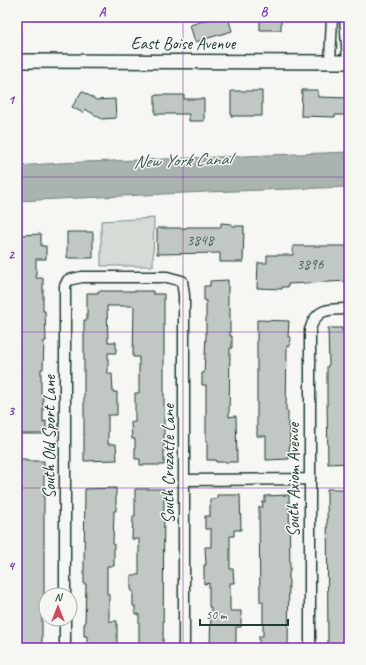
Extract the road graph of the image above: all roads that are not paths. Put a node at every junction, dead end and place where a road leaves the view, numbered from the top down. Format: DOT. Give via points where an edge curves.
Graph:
graph roads {
  1 [pos="332,17"];
  2 [pos="345,17"];
  3 [pos="17,61"];
  4 [pos="330,62"];
  5 [pos="348,62"];
  6 [pos="182,281"];
  7 [pos="349,309"];
  8 [pos="309,479"];
  9 [pos="184,480"];
  10 [pos="65,587"];
  11 [pos="65,627"];
  12 [pos="65,648"];
  13 [pos="184,648"];
  14 [pos="310,648"];
  1 -- 4 [label="street"];
  2 -- 5 [label="street"];
  3 -- 4 [label="street, East Boise Avenue"];
  4 -- 5 [label="street, East Boise Avenue"];
  6 -- 9 [label="street, South Cruzatte Lane"];
  6 -- 10 [label="street, South Old Sport Lane" via="167,277 82,277 68,280 65,286"];
  7 -- 8 [label="street, South Axiom Avenue" via="332,309 317,314 312,321"];
  8 -- 9 [label="street"];
  8 -- 14 [label="street, South Axiom Avenue"];
  9 -- 13 [label="street, South Cruzatte Lane"];
  11 -- 12 [label="street"];
}
